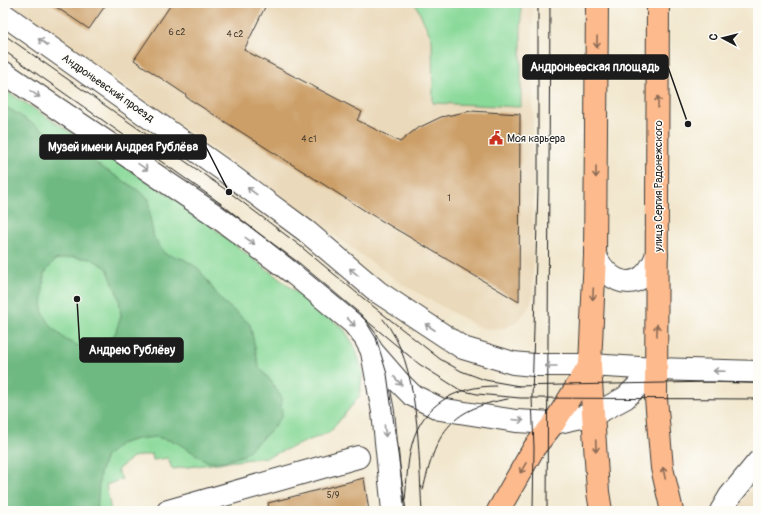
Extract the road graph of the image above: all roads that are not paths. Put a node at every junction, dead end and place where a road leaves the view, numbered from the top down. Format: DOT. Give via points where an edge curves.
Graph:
graph roads {
  1 [pos="597,3"];
  2 [pos="658,3"];
  3 [pos="3,14"];
  4 [pos="3,72"];
  5 [pos="657,254"];
  6 [pos="595,255"];
  7 [pos="372,351"];
  8 [pos="590,365"];
  9 [pos="656,369"];
  10 [pos="758,372"];
  11 [pos="595,414"];
  12 [pos="554,423"];
  13 [pos="358,457"];
  14 [pos="758,462"];
  15 [pos="168,511"];
  16 [pos="393,511"];
  17 [pos="498,511"];
  18 [pos="601,511"];
  19 [pos="672,511"];
  20 [pos="721,511"];
  1 -- 6 [label="main road, one-way"];
  5 -- 2 [label="main road, улица Сергия Радонежского, one-way"];
  8 -- 3 [label="street, Андроньевский проезд, one-way" via="548,366 513,363 463,348 384,296 306,231 255,193"];
  4 -- 7 [label="street, one-way" via="212,213 293,273 353,323"];
  5 -- 6 [label="street" via="653,267 646,276 636,281 615,279 606,273"];
  9 -- 5 [label="main road, улица Сергия Радонежского, one-way"];
  6 -- 8 [label="main road, one-way"];
  7 -- 12 [label="street, one-way" via="412,395 440,409"];
  7 -- 16 [label="street, one-way" via="383,412"];
  8 -- 9 [label="street, Андроньевский проезд"];
  8 -- 11 [label="main road"];
  8 -- 12 [label="main road"];
  10 -- 9 [label="street, Андроньевский проезд, one-way"];
  9 -- 11 [label="street" via="625,398"];
  19 -- 9 [label="main road, улица Сергия Радонежского, one-way" via="662,468 657,419"];
  11 -- 12 [label="street"];
  11 -- 18 [label="main road, one-way"];
  12 -- 17 [label="main road, one-way" via="534,448"];
  13 -- 15 [label="street"];
  14 -- 20 [label="street"];
}
